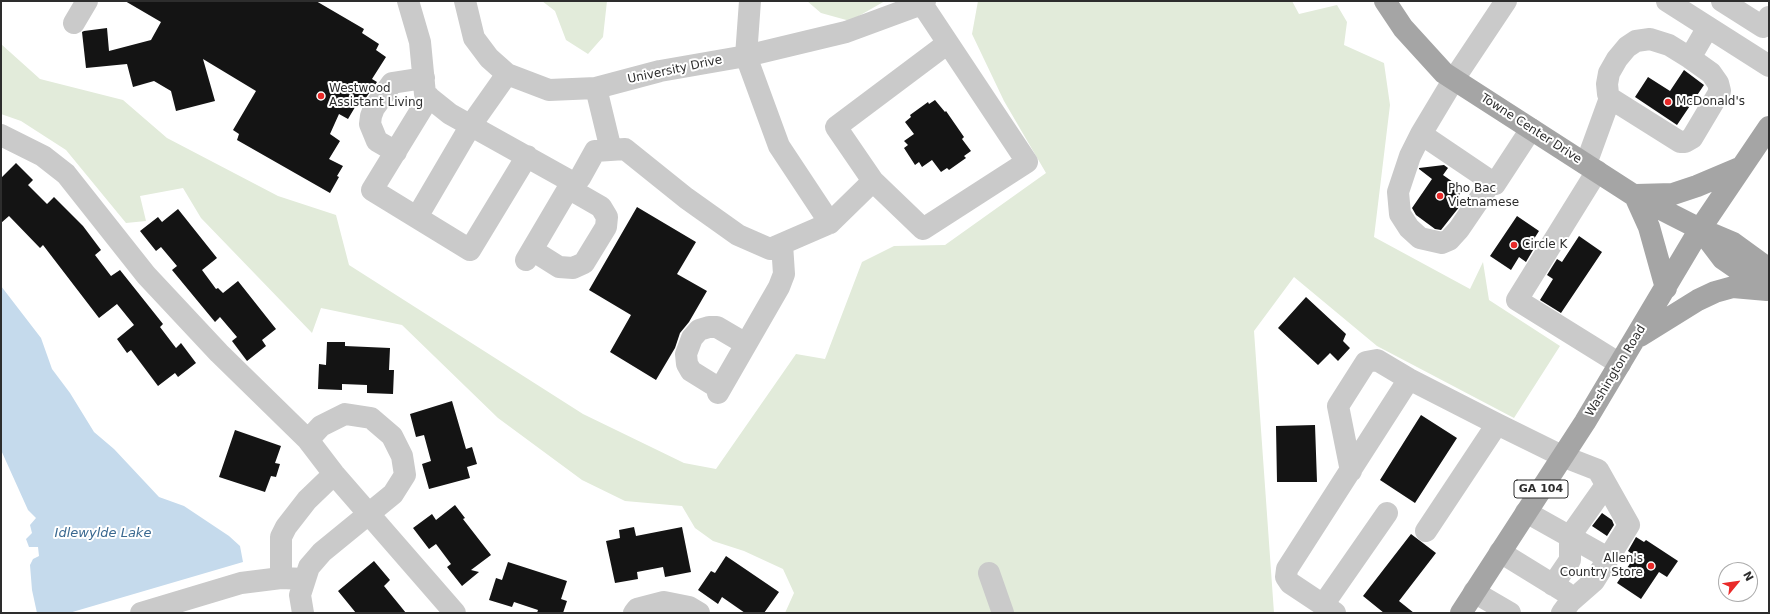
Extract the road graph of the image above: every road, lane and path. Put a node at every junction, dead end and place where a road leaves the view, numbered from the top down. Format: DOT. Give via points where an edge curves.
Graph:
graph roads {
  1 [pos="87,1"];
  2 [pos="408,1"];
  3 [pos="465,1"];
  4 [pos="750,1"];
  5 [pos="1385,1"];
  6 [pos="1506,1"];
  7 [pos="1667,1"];
  8 [pos="1722,1"];
  9 [pos="924,2"];
  10 [pos="1769,17"];
  11 [pos="74,23"];
  12 [pos="1712,30"];
  13 [pos="948,43"];
  14 [pos="746,56"];
  15 [pos="1690,58"];
  16 [pos="1769,66"];
  17 [pos="507,74"];
  18 [pos="1454,79"];
  19 [pos="427,88"];
  20 [pos="596,88"];
  21 [pos="1610,98"];
  22 [pos="471,125"];
  23 [pos="1769,127"];
  24 [pos="1531,129"];
  25 [pos="1421,134"];
  26 [pos="1,135"];
  27 [pos="611,150"];
  28 [pos="396,152"];
  29 [pos="527,156"];
  30 [pos="1742,167"];
  31 [pos="1591,168"];
  32 [pos="874,181"];
  33 [pos="1495,184"];
  34 [pos="570,185"];
  35 [pos="1635,196"];
  36 [pos="417,217"];
  37 [pos="830,223"];
  38 [pos="1700,229"];
  39 [pos="782,244"];
  40 [pos="1768,283"];
  41 [pos="1666,288"];
  42 [pos="1636,338"];
  43 [pos="746,344"];
  44 [pos="1620,364"];
  45 [pos="1409,379"];
  46 [pos="1497,424"];
  47 [pos="308,440"];
  48 [pos="1562,456"];
  49 [pos="1351,471"];
  50 [pos="334,474"];
  51 [pos="1606,485"];
  52 [pos="1386,512"];
  53 [pos="1526,512"];
  54 [pos="370,513"];
  55 [pos="1426,531"];
  56 [pos="1570,536"];
  57 [pos="1500,552"];
  58 [pos="1608,558"];
  59 [pos="989,573"];
  60 [pos="281,578"];
  61 [pos="305,578"];
  62 [pos="1553,585"];
  63 [pos="1474,592"];
  64 [pos="1568,605"];
  65 [pos="1329,609"];
  66 [pos="141,613"];
  67 [pos="303,613"];
  68 [pos="456,613"];
  69 [pos="634,613"];
  70 [pos="699,613"];
  71 [pos="1003,613"];
  72 [pos="1461,613"];
  73 [pos="1510,613"];
  1 -- 11 [label="street"];
  2 -- 19 [label="street" via="420,42"];
  3 -- 17 [label="street, University Drive" via="474,38 489,58"];
  4 -- 14 [label="street"];
  5 -- 18 [label="main road, Towne Center Drive" via="1402,28 1444,73"];
  6 -- 18 [label="street"];
  7 -- 12 [label="street"];
  8 -- 10 [label="street" via="1763,26"];
  9 -- 13 [label="street"];
  9 -- 14 [label="street, University Drive" via="846,32"];
  12 -- 15 [label="street"];
  12 -- 16 [label="street"];
  13 -- 32 [label="street" via="836,127"];
  13 -- 32 [label="street" via="1027,162 924,229"];
  14 -- 20 [label="street, University Drive" via="660,71"];
  14 -- 37 [label="street" via="779,146"];
  15 -- 21 [label="street" via="1669,45 1650,40 1636,41 1627,47 1609,73 1607,84"];
  15 -- 21 [label="street" via="1711,73 1720,91 1692,138 1685,142 1680,142"];
  17 -- 20 [label="street, University Drive" via="549,90"];
  17 -- 22 [label="street"];
  18 -- 24 [label="main road, Towne Center Drive"];
  18 -- 25 [label="street"];
  19 -- 22 [label="street" via="450,114"];
  19 -- 28 [label="street"];
  19 -- 28 [label="street" via="392,83 374,108 370,124 377,141"];
  20 -- 27 [label="street"];
  21 -- 31 [label="street"];
  22 -- 29 [label="street"];
  22 -- 36 [label="street"];
  23 -- 30 [label="main road, Washington Road / GA 104"];
  24 -- 31 [label="main road, Towne Center Drive"];
  24 -- 33 [label="street"];
  25 -- 33 [label="street"];
  25 -- 33 [label="street" via="1410,156 1398,192 1400,214 1409,228 1420,238 1442,244 1449,240 1490,182"];
  26 -- 47 [label="street" via="43,156 66,174 146,275 219,353"];
  27 -- 34 [label="street" via="595,151 580,178"];
  27 -- 39 [label="street" via="625,149 686,198 738,235 770,249"];
  28 -- 36 [label="street" via="372,190"];
  29 -- 34 [label="street"];
  29 -- 36 [label="street" via="470,250"];
  30 -- 35 [label="main road" via="1673,194"];
  30 -- 38 [label="main road, Washington Road / GA 104"];
  31 -- 35 [label="main road, Towne Center Drive"];
  31 -- 44 [label="street" via="1517,300"];
  32 -- 37 [label="street"];
  34 -- 34 [label="street" via="529,255 559,267 573,268 584,263 606,227 607,217 601,207"];
  35 -- 38 [label="main road, Towne Center Drive"];
  35 -- 41 [label="main road" via="1649,227"];
  37 -- 39 [label="street"];
  38 -- 40 [label="main road, Towne Center Drive" via="1733,243"];
  38 -- 41 [label="main road, Washington Road / GA 104"];
  39 -- 43 [label="street" via="784,274"];
  40 -- 42 [label="main road" via="1733,287 1716,292 1698,300"];
  41 -- 42 [label="main road, Washington Road / GA 104"];
  42 -- 44 [label="main road, Washington Road / GA 104"];
  43 -- 43 [label="street" via="719,391 691,371 687,364 686,354 692,338 699,330 717,327"];
  44 -- 48 [label="main road, Washington Road / GA 104"];
  45 -- 46 [label="street"];
  45 -- 49 [label="street"];
  45 -- 49 [label="street" via="1377,360 1366,362 1338,406"];
  46 -- 48 [label="street"];
  46 -- 55 [label="street"];
  47 -- 50 [label="street"];
  47 -- 54 [label="street" via="321,426 345,414 371,418 392,436 402,456 405,475 393,494"];
  48 -- 51 [label="street" via="1598,470"];
  48 -- 53 [label="main road, Washington Road / GA 104"];
  49 -- 65 [label="street" via="1287,569 1286,577 1290,583"];
  50 -- 54 [label="street"];
  50 -- 60 [label="street" via="307,500 286,527 281,537"];
  51 -- 56 [label="street"];
  51 -- 58 [label="street" via="1629,525"];
  52 -- 65 [label="street"];
  53 -- 56 [label="street"];
  53 -- 57 [label="main road, Washington Road / GA 104"];
  54 -- 61 [label="street" via="322,552 309,567"];
  54 -- 68 [label="street"];
  56 -- 58 [label="street"];
  56 -- 62 [label="street" via="1570,560"];
  57 -- 62 [label="street"];
  57 -- 63 [label="main road, Washington Road / GA 104"];
  58 -- 64 [label="street" via="1594,581"];
  59 -- 71 [label="street"];
  60 -- 61 [label="street"];
  60 -- 66 [label="street" via="241,583"];
  61 -- 67 [label="street" via="300,595"];
  62 -- 64 [label="street"];
  63 -- 72 [label="main road, Washington Road / GA 104"];
  63 -- 73 [label="street"];
  69 -- 70 [label="street" via="637,609 664,602 689,607"];
}
